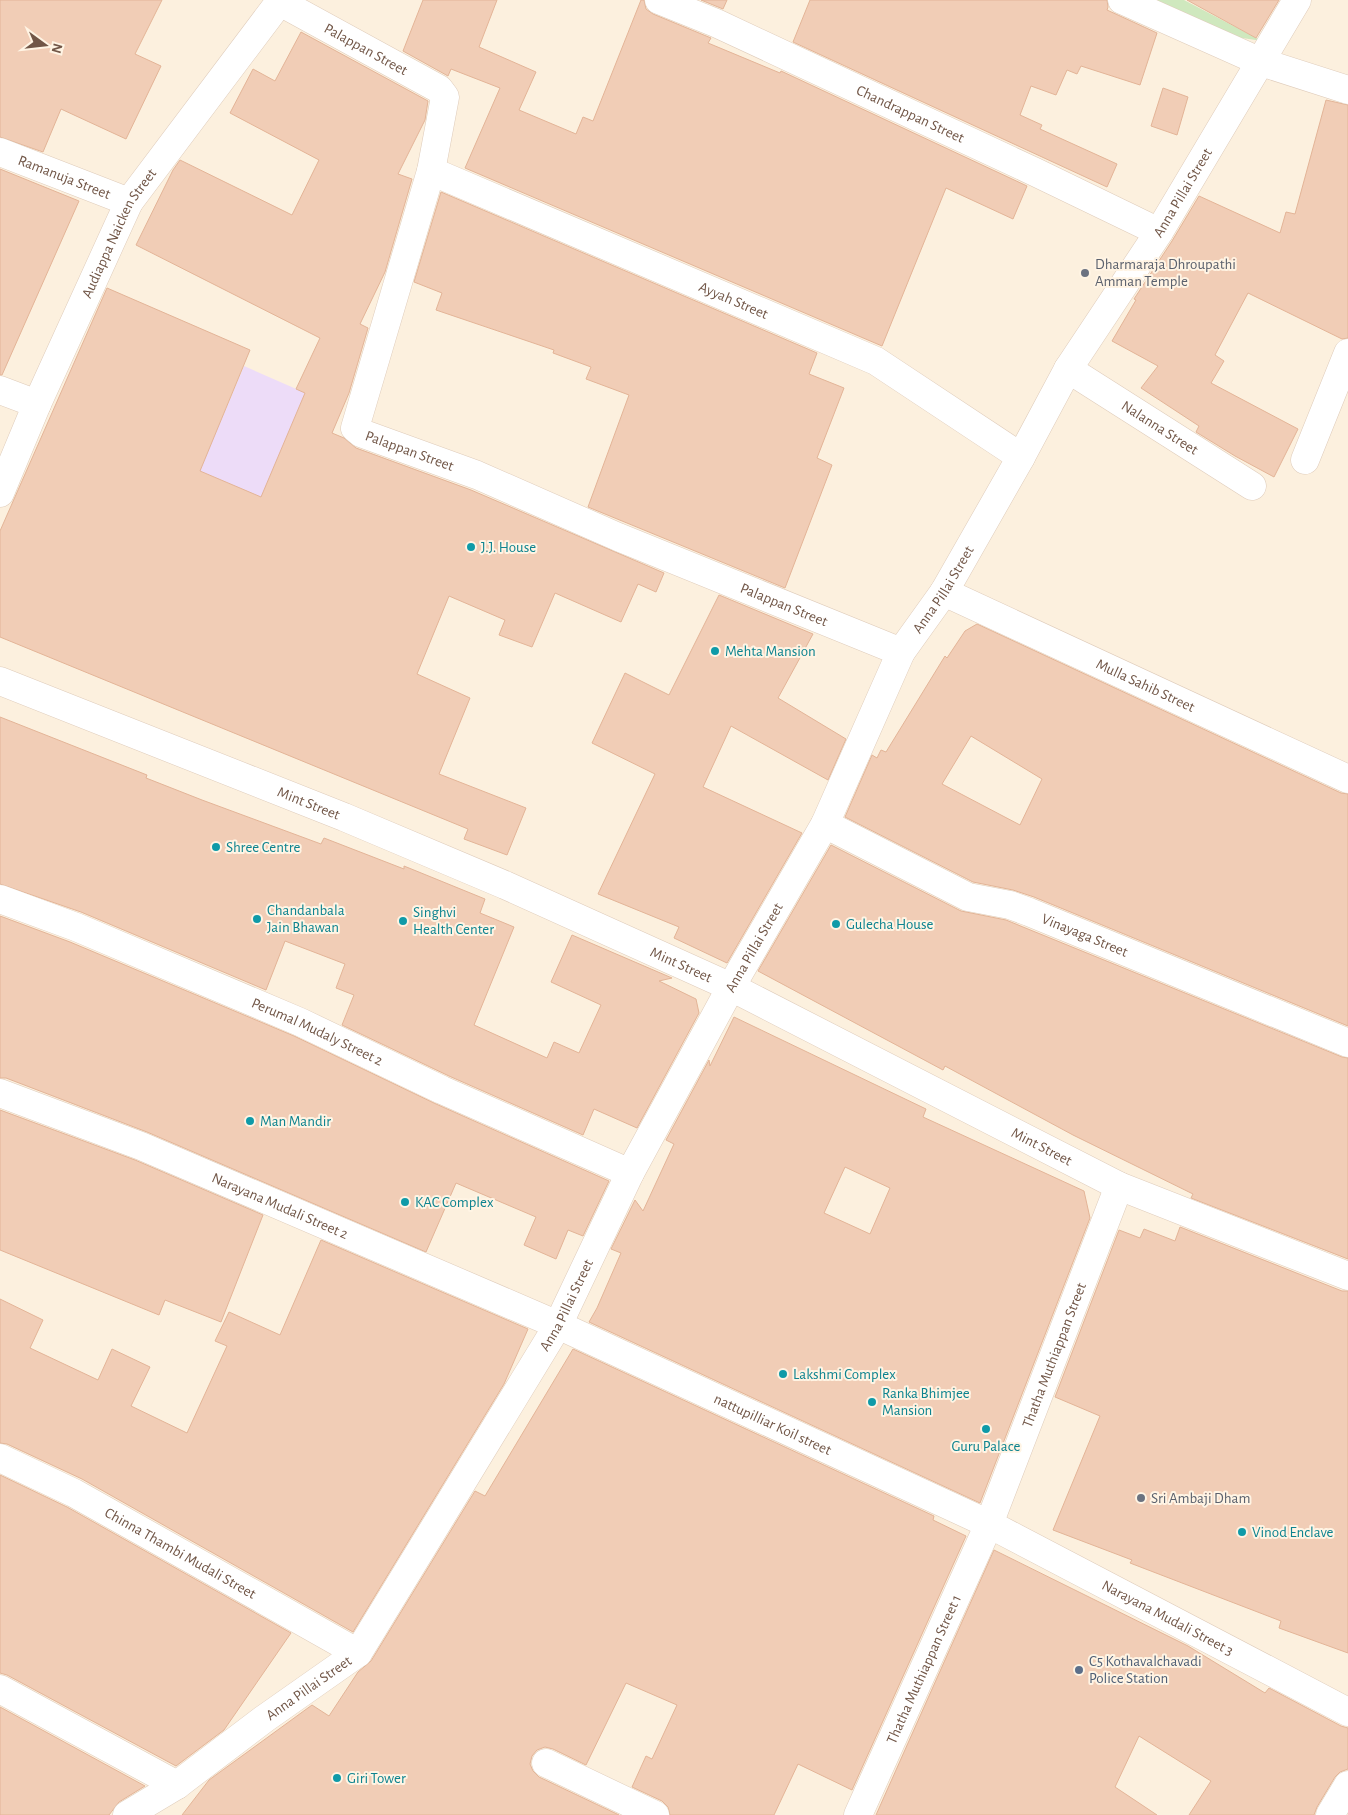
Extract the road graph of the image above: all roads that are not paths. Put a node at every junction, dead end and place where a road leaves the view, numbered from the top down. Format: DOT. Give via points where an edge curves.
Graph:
graph roads {
  1 [pos="660,0"];
  2 [pos="1122,0"];
  3 [pos="1297,0"];
  4 [pos="280,1"];
  5 [pos="1261,62"];
  6 [pos="1348,90"];
  7 [pos="0,152"];
  8 [pos="431,171"];
  9 [pos="129,202"];
  10 [pos="1159,232"];
  11 [pos="1348,353"];
  12 [pos="1068,369"];
  13 [pos="0,390"];
  14 [pos="37,404"];
  15 [pos="1022,457"];
  16 [pos="1305,460"];
  17 [pos="1252,486"];
  18 [pos="0,492"];
  19 [pos="944,592"];
  20 [pos="901,652"];
  21 [pos="0,681"];
  22 [pos="1348,779"];
  23 [pos="824,824"];
  24 [pos="0,898"];
  25 [pos="731,987"];
  26 [pos="1348,1043"];
  27 [pos="0,1093"];
  28 [pos="630,1173"];
  29 [pos="1119,1186"];
  30 [pos="1348,1276"];
  31 [pos="558,1325"];
  32 [pos="0,1458"];
  33 [pos="988,1524"];
  34 [pos="358,1653"];
  35 [pos="0,1689"];
  36 [pos="1348,1712"];
  37 [pos="546,1763"];
  38 [pos="177,1785"];
  39 [pos="1348,1785"];
  40 [pos="127,1815"];
  41 [pos="655,1815"];
  42 [pos="858,1815"];
  43 [pos="1330,1815"];
  1 -- 10 [label="street, Chandrappan Street" via="716,23"];
  2 -- 5 [label="street"];
  3 -- 5 [label="street, Anna Pillai Street"];
  4 -- 8 [label="street, Palappan Street" via="439,89 444,103"];
  4 -- 9 [label="street, Audiappa Naicken Street"];
  5 -- 6 [label="street"];
  5 -- 10 [label="street, Anna Pillai Street"];
  7 -- 9 [label="street, Ramanuja Street"];
  8 -- 15 [label="street, Ayyah Street" via="876,361"];
  8 -- 20 [label="street, Palappan Street" via="355,428 361,433 477,474 618,536"];
  9 -- 14 [label="street, Audiappa Naicken Street"];
  10 -- 12 [label="street, Anna Pillai Street"];
  11 -- 16 [label="street"];
  12 -- 15 [label="street, Anna Pillai Street"];
  12 -- 17 [label="street, Nalanna Street"];
  13 -- 14 [label="street"];
  14 -- 18 [label="street, Audiappa Naicken Street"];
  15 -- 19 [label="street, Anna Pillai Street"];
  19 -- 20 [label="street, Anna Pillai Street"];
  19 -- 22 [label="street, Mulla Sahib Street"];
  20 -- 23 [label="street, Anna Pillai Street"];
  21 -- 25 [label="street, Mint Street" via="505,884"];
  23 -- 25 [label="street, Anna Pillai Street"];
  23 -- 26 [label="street, Vinayaga Street" via="968,897 1029,912"];
  24 -- 28 [label="street, Perumal Mudaly Street 2" via="300,1022 442,1090"];
  25 -- 28 [label="street, Anna Pillai Street"];
  25 -- 29 [label="street, Mint Street"];
  27 -- 31 [label="street, Narayana Mudali Street 2" via="141,1146"];
  28 -- 31 [label="street, Anna Pillai Street"];
  29 -- 30 [label="street, Mint Street"];
  29 -- 33 [label="street, Thatha Muthiappan Street"];
  31 -- 33 [label="street, nattupilliar Koil street"];
  31 -- 34 [label="street, Anna Pillai Street"];
  32 -- 34 [label="street, Chinna Thambi Mudali Street" via="74,1493"];
  33 -- 36 [label="street, Narayana Mudali Street 3"];
  33 -- 42 [label="street, Thatha Muthiappan Street 1"];
  34 -- 38 [label="street, Anna Pillai Street"];
  35 -- 38 [label="street"];
  37 -- 41 [label="street"];
  38 -- 40 [label="street, Anna Pillai Street"];
  39 -- 43 [label="street"];
}
